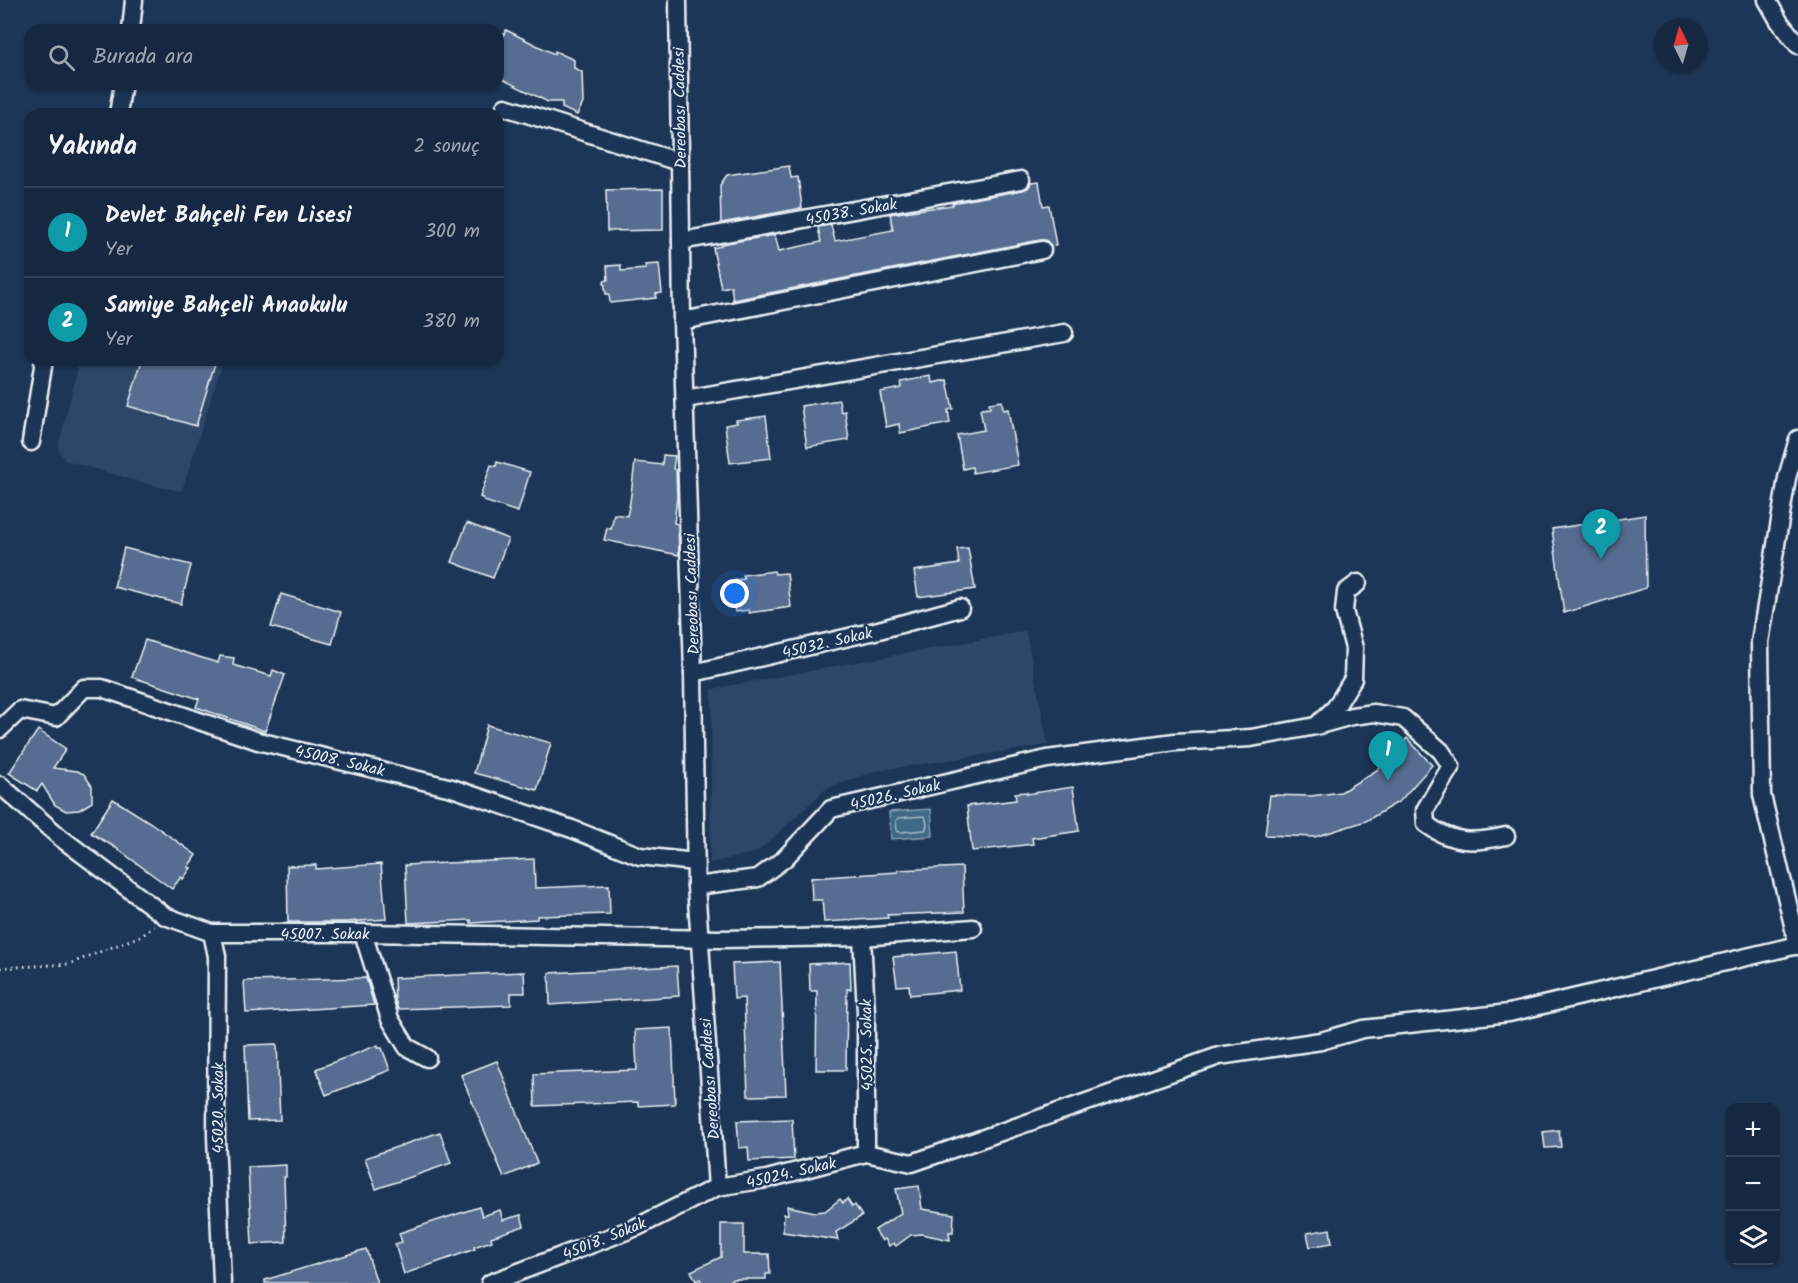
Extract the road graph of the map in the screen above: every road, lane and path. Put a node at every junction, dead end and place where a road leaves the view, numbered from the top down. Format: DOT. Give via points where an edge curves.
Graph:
graph roads {
  1 [pos="134,0"];
  2 [pos="678,0"];
  3 [pos="1767,0"];
  4 [pos="132,24"];
  5 [pos="1798,45"];
  6 [pos="122,90"];
  7 [pos="505,106"];
  8 [pos="119,108"];
  9 [pos="679,162"];
  10 [pos="1022,180"];
  11 [pos="681,241"];
  12 [pos="1042,250"];
  13 [pos="682,321"];
  14 [pos="1064,333"];
  15 [pos="43,366"];
  16 [pos="685,399"];
  17 [pos="1798,439"];
  18 [pos="31,442"];
  19 [pos="1358,583"];
  20 [pos="960,608"];
  21 [pos="693,673"];
  22 [pos="1316,726"];
  23 [pos="0,729"];
  24 [pos="0,785"];
  25 [pos="1506,836"];
  26 [pos="695,862"];
  27 [pos="696,886"];
  28 [pos="165,916"];
  29 [pos="973,928"];
  30 [pos="212,933"];
  31 [pos="363,933"];
  32 [pos="862,937"];
  33 [pos="698,938"];
  34 [pos="1798,946"];
  35 [pos="0,968"];
  36 [pos="427,1058"];
  37 [pos="866,1154"];
  38 [pos="717,1187"];
  39 [pos="222,1283"];
  40 [pos="490,1283"];
  1 -- 4 [label="street"];
  2 -- 9 [label="street, Dereobası Caddesi"];
  3 -- 5 [label="street"];
  6 -- 8 [label="street"];
  7 -- 9 [label="street"];
  9 -- 11 [label="street, Dereobası Caddesi"];
  10 -- 11 [label="street, 45038. Sokak"];
  11 -- 13 [label="street, Dereobası Caddesi"];
  12 -- 13 [label="street"];
  13 -- 16 [label="street, Dereobası Caddesi"];
  14 -- 16 [label="street"];
  15 -- 18 [label="street"];
  16 -- 21 [label="street, Dereobası Caddesi"];
  17 -- 34 [label="street" via="1787,478 1761,642 1762,795"];
  19 -- 22 [label="street" via="1346,592 1344,611 1354,648 1353,679 1335,708"];
  20 -- 21 [label="street, 45032. Sokak"];
  21 -- 26 [label="street, Dereobası Caddesi"];
  22 -- 25 [label="street, 45026. Sokak" via="1374,713 1403,718 1441,751 1451,766 1425,810 1426,824 1452,839 1484,841"];
  22 -- 27 [label="street, 45026. Sokak" via="1251,738 1175,742 1047,759 831,809 784,859 758,878"];
  23 -- 26 [label="street, 45008. Sokak" via="20,710 56,717 84,688 102,688 258,741 452,788 640,856"];
  24 -- 28 [label="street, 45007. Sokak" via="61,838"];
  26 -- 27 [label="street, Dereobası Caddesi"];
  27 -- 33 [label="street, Dereobası Caddesi"];
  28 -- 30 [label="street, 45007. Sokak"];
  28 -- 35 [label="path" via="143,935 69,964"];
  29 -- 32 [label="street"];
  30 -- 31 [label="street, 45007. Sokak"];
  30 -- 39 [label="street, 45020. Sokak" via="217,956 216,1136"];
  31 -- 33 [label="street, 45007. Sokak"];
  31 -- 36 [label="street" via="390,1019 407,1047"];
  32 -- 33 [label="street"];
  32 -- 37 [label="street, 45025. Sokak"];
  33 -- 38 [label="street, Dereobası Caddesi"];
  34 -- 37 [label="street" via="1509,1013 1363,1029 1321,1041 1219,1056 912,1163"];
  37 -- 38 [label="street, 45024. Sokak" via="767,1179"];
  38 -- 40 [label="street, 45018. Sokak" via="637,1227"];
}
